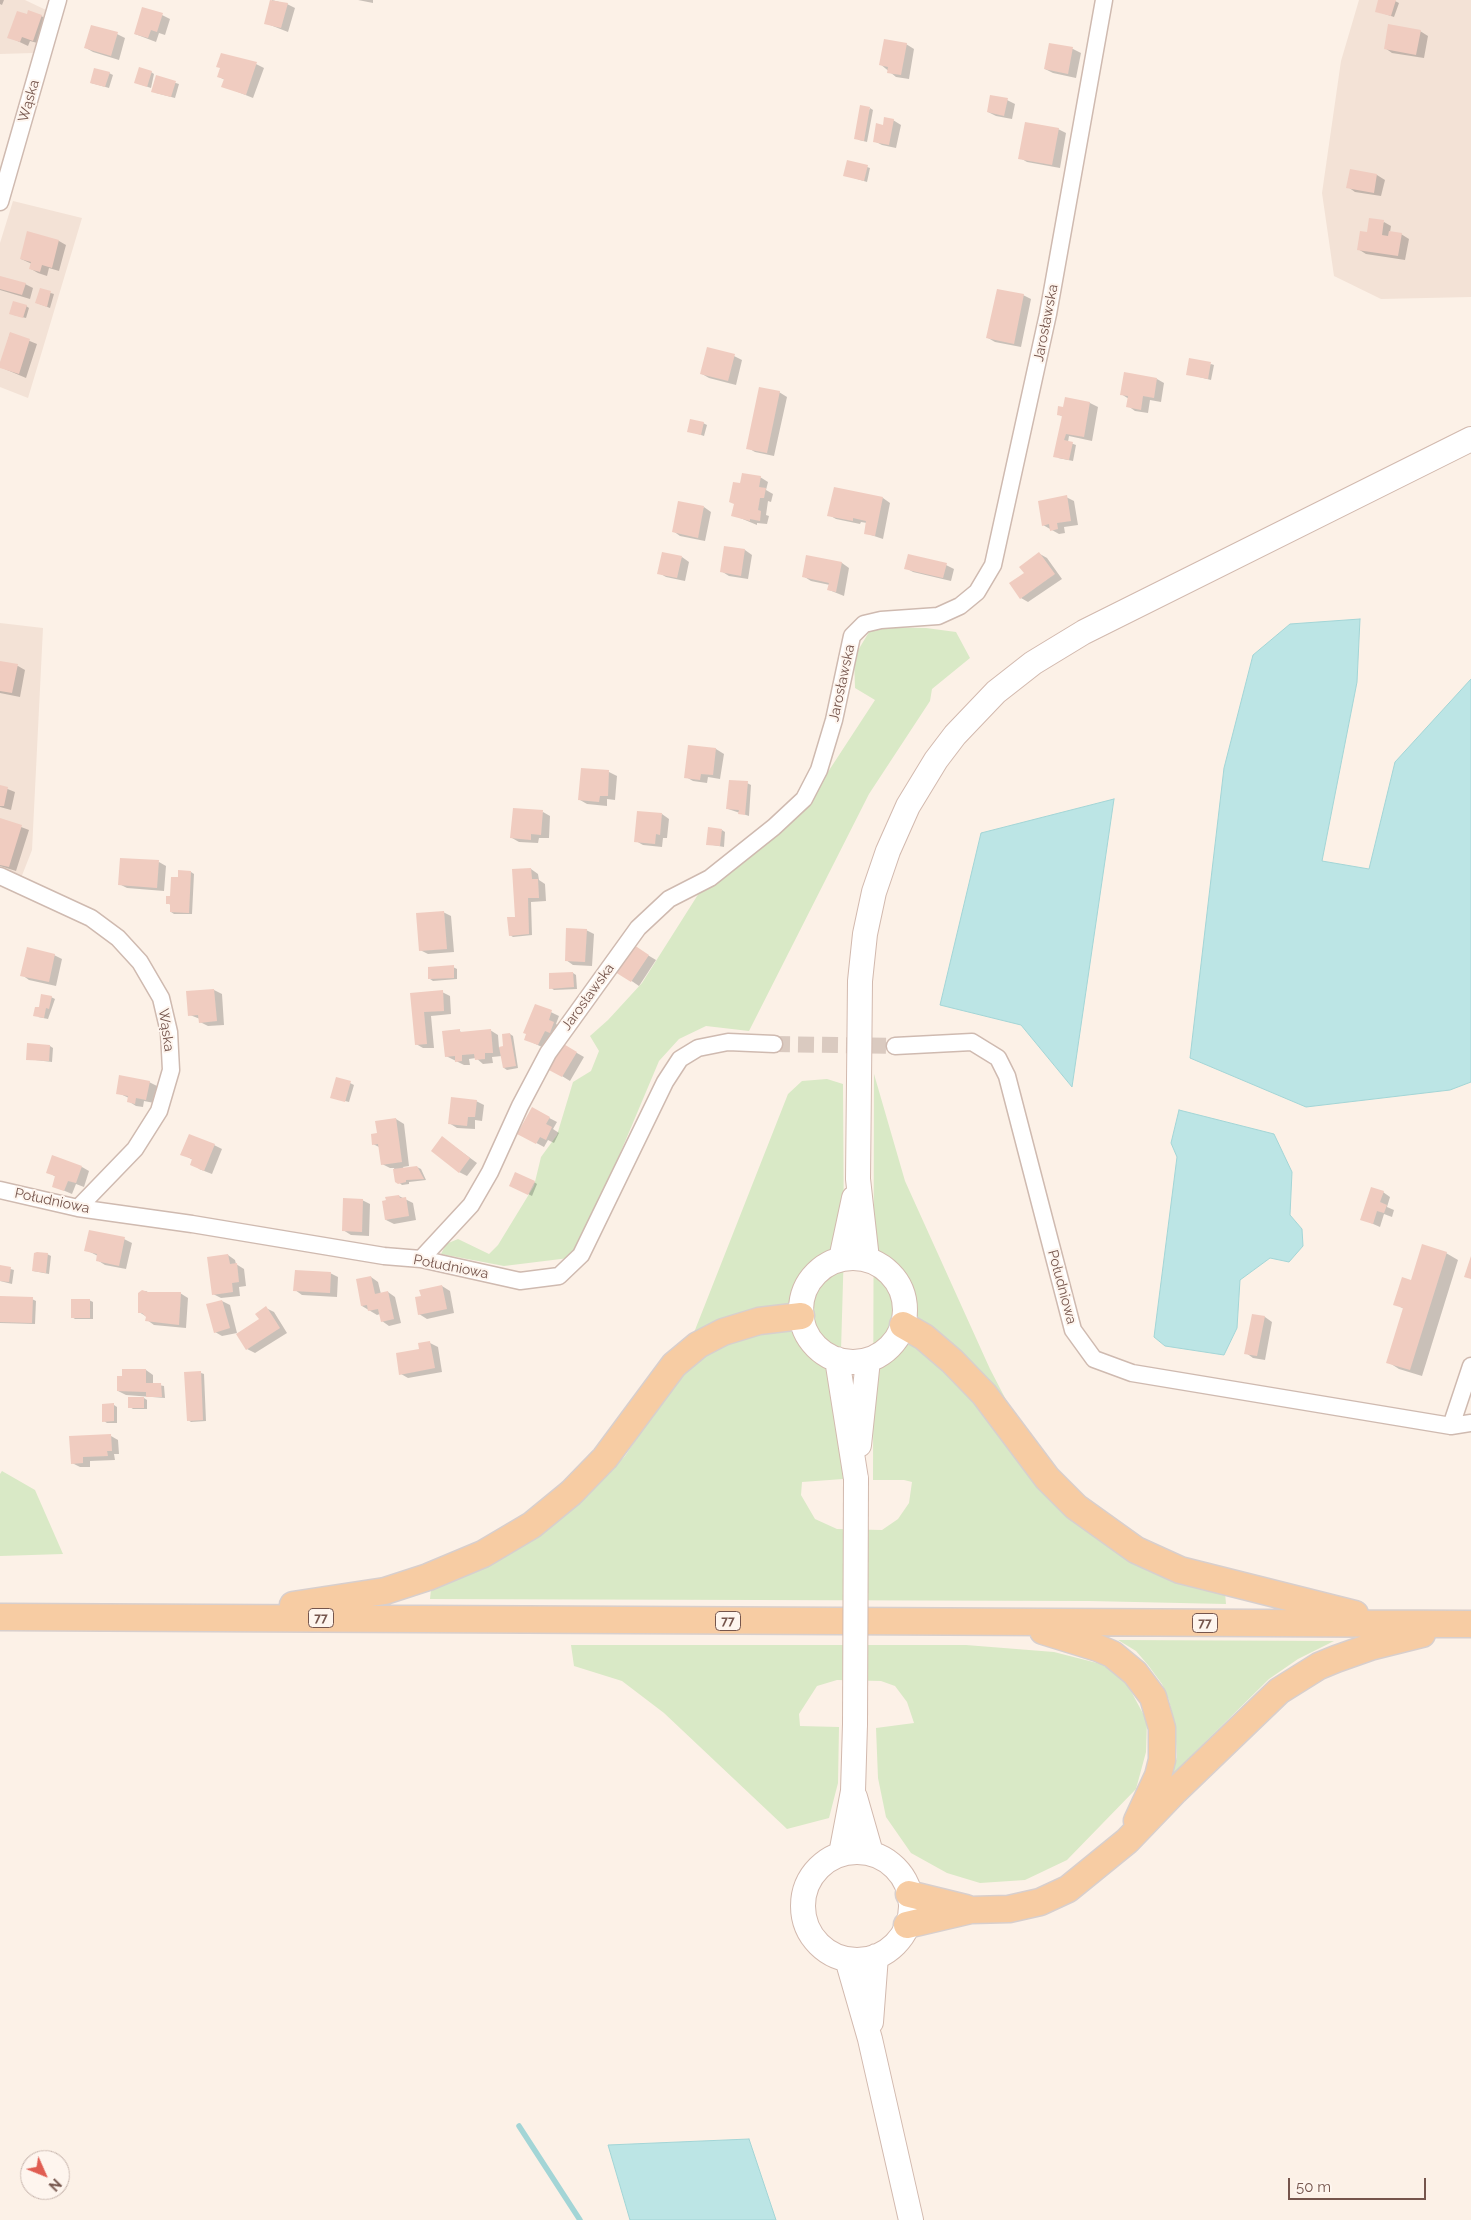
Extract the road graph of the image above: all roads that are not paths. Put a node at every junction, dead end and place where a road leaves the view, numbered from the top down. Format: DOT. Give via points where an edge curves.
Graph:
graph roads {
  1 [pos="58,0"];
  2 [pos="1104,0"];
  3 [pos="0,202"];
  4 [pos="1471,439"];
  5 [pos="0,876"];
  6 [pos="774,1044"];
  7 [pos="895,1046"];
  8 [pos="858,1179"];
  9 [pos="0,1190"];
  10 [pos="78,1208"];
  11 [pos="421,1259"];
  12 [pos="841,1259"];
  13 [pos="867,1259"];
  14 [pos="801,1316"];
  15 [pos="903,1325"];
  16 [pos="837,1359"];
  17 [pos="868,1360"];
  18 [pos="1471,1366"];
  19 [pos="1471,1423"];
  20 [pos="1451,1426"];
  21 [pos="856,1479"];
  22 [pos="0,1617"];
  23 [pos="201,1618"];
  24 [pos="1015,1622"];
  25 [pos="1395,1624"];
  26 [pos="1466,1624"];
  27 [pos="853,1791"];
  28 [pos="1127,1841"];
  29 [pos="841,1854"];
  30 [pos="871,1854"];
  31 [pos="909,1894"];
  32 [pos="971,1910"];
  33 [pos="907,1925"];
  34 [pos="876,1956"];
  35 [pos="847,1959"];
  36 [pos="870,2039"];
  37 [pos="911,2220"];
  1 -- 3 [label="street, Wąska"];
  2 -- 11 [label="street, Jarosławska" via="1048,314 993,566 977,592 960,606 938,616 864,624 852,636 834,720 819,770 804,799 710,878 669,899 638,928 548,1053 471,1205"];
  4 -- 8 [label="main road" via="1084,632 1016,676 983,704 955,735 908,806 888,851 869,912 860,981"];
  5 -- 10 [label="street, Wąska" via="91,918 118,938 140,962 161,998 169,1032 171,1070 159,1111 135,1149"];
  6 -- 11 [label="street, Południowa" via="728,1042 698,1048 680,1060 665,1082 581,1255 559,1276 520,1281"];
  7 -- 20 [label="street, Południowa" via="972,1042 998,1058 1007,1076 1073,1330 1094,1360 1132,1374"];
  8 -- 12 [label="main road"];
  8 -- 13 [label="main road"];
  9 -- 10 [label="street, Południowa"];
  10 -- 11 [label="street, Południowa"];
  12 -- 13 [label="main road"];
  12 -- 14 [label="main road" via="827,1264 815,1274 806,1287"];
  13 -- 15 [label="main road" via="886,1268 899,1284 905,1304"];
  14 -- 16 [label="main road" via="809,1338 817,1348"];
  14 -- 23 [label="main road" via="759,1321 723,1332 698,1345 674,1365 610,1452 571,1493 532,1525 483,1554 428,1577 385,1590"];
  15 -- 17 [label="main road" via="890,1347"];
  15 -- 25 [label="main road" via="931,1343 978,1388 1047,1478 1076,1507 1136,1550 1180,1570"];
  16 -- 17 [label="main road" via="852,1362"];
  16 -- 21 [label="main road"];
  17 -- 21 [label="main road"];
  18 -- 20 [label="street"];
  19 -- 20 [label="street, Południowa"];
  21 -- 27 [label="main road, bridge"];
  22 -- 23 [label="main road, 77"];
  23 -- 24 [label="main road, 77"];
  24 -- 25 [label="main road, 77"];
  24 -- 28 [label="main road" via="1112,1654 1136,1673 1153,1698 1162,1728 1162,1760 1152,1790"];
  25 -- 26 [label="main road, 77"];
  26 -- 28 [label="main road" via="1370,1647 1319,1666 1299,1678 1259,1708"];
  27 -- 29 [label="main road"];
  27 -- 30 [label="main road"];
  28 -- 32 [label="main road" via="1068,1889 1040,1902 1009,1909"];
  29 -- 30 [label="main road"];
  29 -- 35 [label="main road" via="825,1862 812,1875 805,1891 803,1909 807,1926 816,1942 830,1953"];
  30 -- 31 [label="main road" via="896,1868"];
  31 -- 32 [label="main road"];
  31 -- 33 [label="main road"];
  32 -- 33 [label="main road"];
  33 -- 34 [label="main road" via="889,1949"];
  34 -- 35 [label="main road" via="862,1960"];
  34 -- 36 [label="main road"];
  35 -- 36 [label="main road"];
  36 -- 37 [label="main road"];
}
